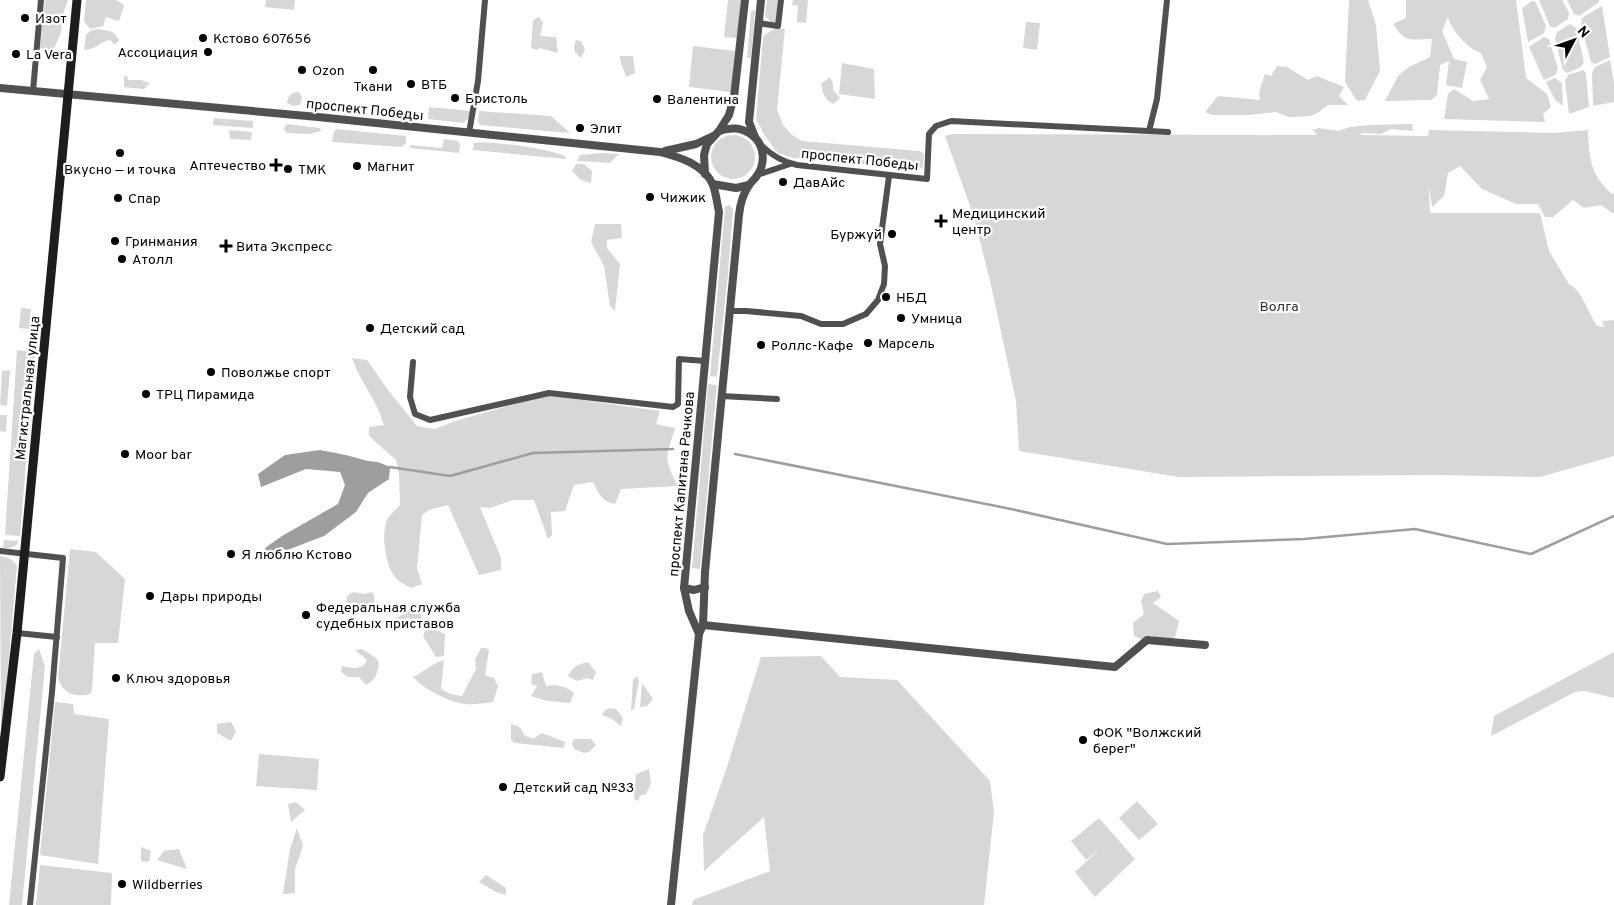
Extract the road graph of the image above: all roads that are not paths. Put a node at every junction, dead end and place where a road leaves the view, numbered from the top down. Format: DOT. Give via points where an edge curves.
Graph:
graph roads {
  1 [pos="42,0"];
  2 [pos="77,0"];
  3 [pos="485,0"];
  4 [pos="745,0"];
  5 [pos="761,0"];
  6 [pos="781,0"];
  7 [pos="1167,0"];
  8 [pos="758,23"];
  9 [pos="0,88"];
  10 [pos="33,91"];
  11 [pos="68,93"];
  12 [pos="734,96"];
  13 [pos="750,99"];
  14 [pos="1149,131"];
  15 [pos="1168,132"];
  16 [pos="469,133"];
  17 [pos="717,133"];
  18 [pos="755,137"];
  19 [pos="761,145"];
  20 [pos="660,152"];
  21 [pos="790,164"];
  22 [pos="705,174"];
  23 [pos="758,175"];
  24 [pos="889,176"];
  25 [pos="713,184"];
  26 [pos="749,185"];
  27 [pos="729,311"];
  28 [pos="705,361"];
  29 [pos="414,362"];
  30 [pos="721,396"];
  31 [pos="777,399"];
  32 [pos="0,551"];
  33 [pos="24,553"];
  34 [pos="705,587"];
  35 [pos="684,588"];
  36 [pos="703,625"];
  37 [pos="17,633"];
  38 [pos="699,634"];
  39 [pos="57,637"];
  40 [pos="1205,645"];
  41 [pos="0,776"];
  42 [pos="30,905"];
  43 [pos="671,905"];
  1 -- 10 [label="street"];
  2 -- 11 [label="main road, Магистральная улица"];
  3 -- 16 [label="street" via="478,81"];
  4 -- 12 [label="street"];
  5 -- 8 [label="street"];
  6 -- 8 [label="street" via="778,26"];
  7 -- 14 [label="street" via="1157,99"];
  8 -- 13 [label="street"];
  9 -- 10 [label="street, проспект Победы"];
  10 -- 11 [label="street, проспект Победы"];
  11 -- 16 [label="street, проспект Победы"];
  11 -- 33 [label="main road, Магистральная улица"];
  12 -- 13 [label="street"];
  12 -- 17 [label="street" via="729,114"];
  13 -- 18 [label="street" via="749,122"];
  14 -- 15 [label="street"];
  14 -- 24 [label="street, проспект Победы" via="951,121 936,126 929,134 927,179"];
  16 -- 20 [label="street, проспект Победы"];
  17 -- 18 [label="street" via="736,128"];
  17 -- 20 [label="street" via="696,144"];
  17 -- 22 [label="street" via="707,144"];
  18 -- 19 [label="street"];
  19 -- 21 [label="street"];
  19 -- 23 [label="street" via="763,156"];
  20 -- 22 [label="street" via="692,163"];
  21 -- 23 [label="street"];
  21 -- 24 [label="street, проспект Победы"];
  22 -- 25 [label="street"];
  23 -- 26 [label="street"];
  24 -- 27 [label="street" via="880,244 885,266 884,284 878,300 866,314 843,324 821,324 801,316"];
  25 -- 26 [label="street" via="736,188"];
  25 -- 28 [label="street, проспект Капитана Рачкова" via="719,212"];
  26 -- 27 [label="street" via="739,215"];
  27 -- 30 [label="street"];
  28 -- 29 [label="street" via="679,359 678,404 672,407 549,393 430,420 415,414 410,397"];
  28 -- 35 [label="street, проспект Капитана Рачкова"];
  30 -- 31 [label="street"];
  30 -- 34 [label="street"];
  32 -- 33 [label="street"];
  33 -- 37 [label="main road, Магистральная улица"];
  33 -- 39 [label="street" via="63,558"];
  34 -- 35 [label="street"];
  34 -- 36 [label="street"];
  35 -- 38 [label="street, проспект Капитана Рачкова"];
  36 -- 38 [label="street"];
  36 -- 40 [label="street" via="1115,668 1147,640"];
  37 -- 39 [label="street"];
  37 -- 41 [label="main road, Магистральная улица"];
  38 -- 43 [label="street, проспект Капитана Рачкова"];
  39 -- 42 [label="street"];
}
